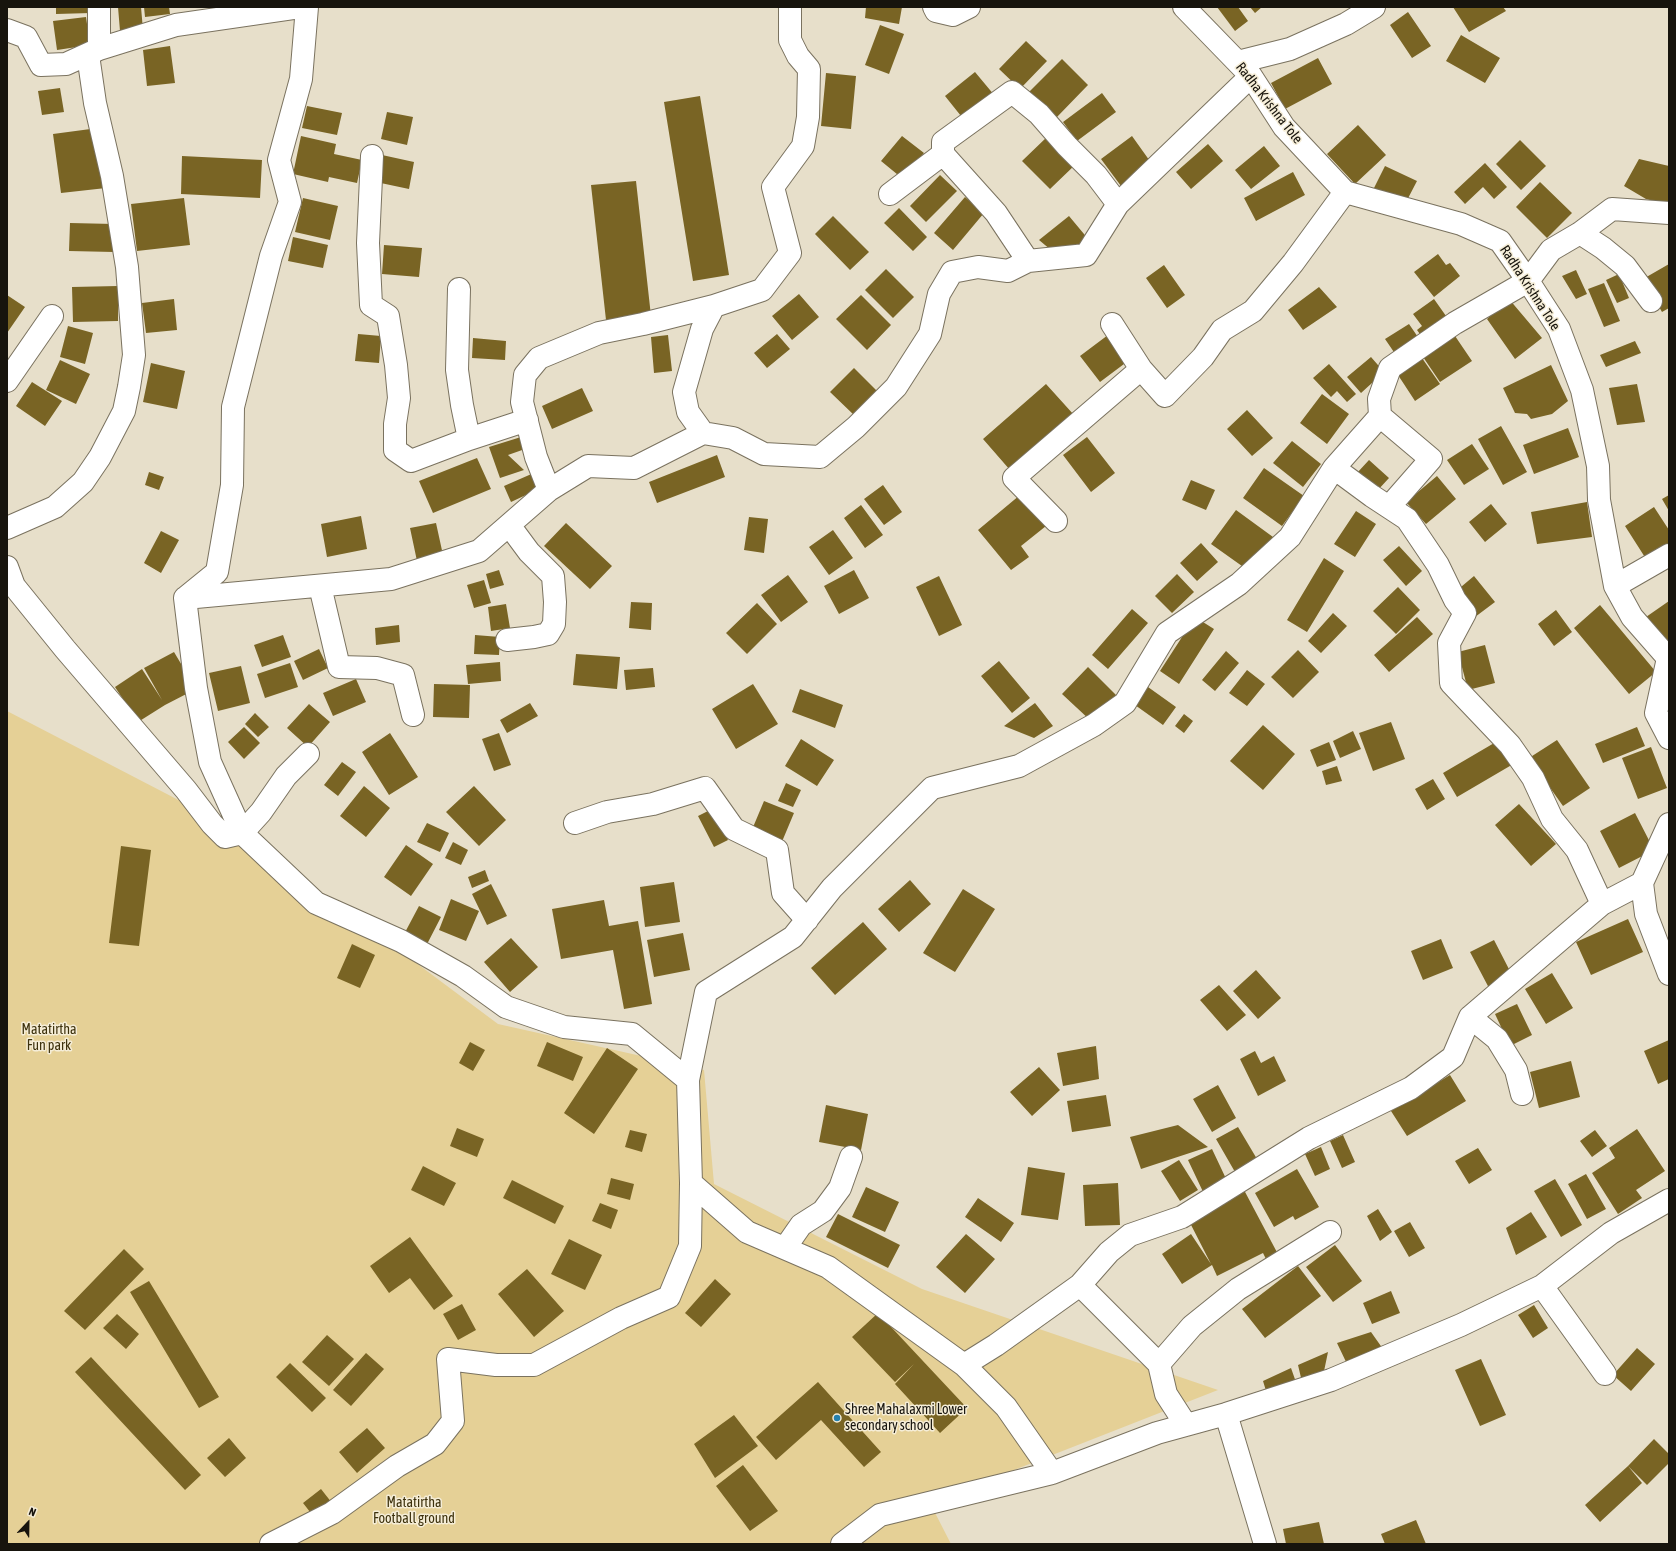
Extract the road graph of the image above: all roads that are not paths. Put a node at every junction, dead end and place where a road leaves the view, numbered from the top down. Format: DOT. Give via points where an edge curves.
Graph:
graph roads {
  1 [pos="99,7"];
  2 [pos="300,7"];
  3 [pos="307,7"];
  4 [pos="790,7"];
  5 [pos="934,7"];
  6 [pos="969,7"];
  7 [pos="1184,7"];
  8 [pos="1374,7"];
  9 [pos="7,30"];
  10 [pos="94,52"];
  11 [pos="1245,69"];
  12 [pos="944,154"];
  13 [pos="372,156"];
  14 [pos="1345,192"];
  15 [pos="890,194"];
  16 [pos="1118,204"];
  17 [pos="1669,213"];
  18 [pos="1580,233"];
  19 [pos="1028,260"];
  20 [pos="1528,281"];
  21 [pos="459,289"];
  22 [pos="1651,301"];
  23 [pos="714,306"];
  24 [pos="52,316"];
  25 [pos="1112,324"];
  26 [pos="1142,369"];
  27 [pos="7,381"];
  28 [pos="1380,416"];
  29 [pos="527,420"];
  30 [pos="703,433"];
  31 [pos="469,439"];
  32 [pos="1334,468"];
  33 [pos="549,490"];
  34 [pos="1389,507"];
  35 [pos="1056,521"];
  36 [pos="509,525"];
  37 [pos="7,528"];
  38 [pos="1669,555"];
  39 [pos="7,567"];
  40 [pos="320,586"];
  41 [pos="1615,586"];
  42 [pos="185,598"];
  43 [pos="508,640"];
  44 [pos="1668,657"];
  45 [pos="413,715"];
  46 [pos="1669,738"];
  47 [pos="308,754"];
  48 [pos="575,823"];
  49 [pos="1669,824"];
  50 [pos="242,833"];
  51 [pos="1642,883"];
  52 [pos="1602,904"];
  53 [pos="807,920"];
  54 [pos="1669,974"];
  55 [pos="1470,1017"];
  56 [pos="688,1080"];
  57 [pos="1522,1094"];
  58 [pos="850,1157"];
  59 [pos="691,1183"];
  60 [pos="1669,1200"];
  61 [pos="1330,1232"];
  62 [pos="785,1248"];
  63 [pos="1080,1285"];
  64 [pos="1542,1286"];
  65 [pos="1159,1364"];
  66 [pos="964,1365"];
  67 [pos="1605,1374"];
  68 [pos="1226,1414"];
  69 [pos="1186,1425"];
  70 [pos="1052,1473"];
  71 [pos="271,1544"];
  72 [pos="842,1544"];
  73 [pos="1265,1544"];
  1 -- 10 [label="street"];
  2 -- 10 [label="street" via="176,25"];
  3 -- 42 [label="street" via="301,79 279,160 290,202 270,256 233,407 232,485 217,572"];
  4 -- 23 [label="street" via="790,40 798,56 809,69 808,117 803,146 773,187 790,253 762,290"];
  5 -- 6 [label="street" via="936,11 952,15"];
  7 -- 11 [label="street, Radha Krishna Tole"];
  8 -- 11 [label="street" via="1346,24"];
  9 -- 10 [label="street" via="26,37 41,65 66,64"];
  10 -- 37 [label="street" via="95,103 112,176 127,267 134,355 130,387 124,411 100,457 83,482 55,507"];
  11 -- 14 [label="street, Radha Krishna Tole" via="1284,127"];
  11 -- 16 [label="street"];
  12 -- 15 [label="street"];
  12 -- 16 [label="street" via="943,142 1012,92 1039,114 1096,175"];
  12 -- 19 [label="street" via="996,213"];
  13 -- 31 [label="street" via="368,243 371,305 388,316 396,365 398,398 395,450 411,461"];
  14 -- 20 [label="street, Radha Krishna Tole" via="1461,224 1500,241"];
  14 -- 26 [label="street" via="1297,258 1252,311 1222,330 1203,357 1165,396"];
  16 -- 19 [label="street" via="1086,256"];
  17 -- 18 [label="street" via="1612,209"];
  18 -- 20 [label="street" via="1551,250"];
  18 -- 22 [label="street" via="1624,266"];
  19 -- 30 [label="street" via="1008,271 978,267 952,272 939,294 930,334 896,387 856,427 820,457 764,454 733,438"];
  20 -- 28 [label="street" via="1455,323 1390,368 1379,399"];
  20 -- 41 [label="street, Radha Krishna Tole" via="1558,329 1582,390 1598,466 1599,500"];
  21 -- 31 [label="street" via="457,370"];
  23 -- 29 [label="street" via="599,333 539,358 525,375 522,402"];
  23 -- 30 [label="street" via="702,330 684,392 688,412"];
  24 -- 27 [label="street"];
  25 -- 26 [label="street"];
  26 -- 35 [label="street" via="1014,478"];
  28 -- 32 [label="street"];
  28 -- 34 [label="street" via="1431,459"];
  29 -- 31 [label="street"];
  29 -- 33 [label="street" via="536,457"];
  30 -- 33 [label="street" via="634,468 588,466"];
  32 -- 34 [label="street"];
  32 -- 53 [label="street" via="1290,537 1239,584 1167,633 1125,703 1094,725 1019,766 932,788 832,888"];
  33 -- 36 [label="street"];
  34 -- 52 [label="street" via="1407,519 1438,565 1455,600 1465,613 1449,643 1451,683 1510,745 1533,778 1552,819 1577,850"];
  36 -- 40 [label="street" via="479,551 391,579"];
  36 -- 43 [label="street" via="529,552 553,576 555,602 554,624 548,634"];
  38 -- 41 [label="street"];
  39 -- 50 [label="street" via="14,586 65,650 186,790 212,824 225,837"];
  40 -- 42 [label="street"];
  40 -- 45 [label="street" via="339,666 377,668 403,675"];
  41 -- 44 [label="street, Radha Krishna Tole" via="1632,618"];
  42 -- 50 [label="street" via="196,688 210,762"];
  44 -- 46 [label="street, Radha Krishna Tole" via="1656,713"];
  47 -- 50 [label="street" via="286,776 261,812"];
  48 -- 53 [label="street" via="607,812 653,804 705,788 734,829 777,850 783,893"];
  49 -- 51 [label="street"];
  50 -- 56 [label="street" via="316,902 401,941 463,976 506,1007 564,1027 632,1034"];
  51 -- 52 [label="street"];
  51 -- 54 [label="street" via="1646,914"];
  52 -- 55 [label="street"];
  53 -- 56 [label="street" via="793,937 706,992"];
  55 -- 57 [label="street" via="1497,1039 1516,1070"];
  55 -- 63 [label="street" via="1453,1057 1411,1088 1309,1138 1182,1217 1130,1235 1109,1252"];
  56 -- 59 [label="street"];
  58 -- 62 [label="street" via="840,1188 823,1211 801,1225"];
  59 -- 62 [label="street" via="747,1232"];
  59 -- 71 [label="street" via="690,1246 669,1297 620,1318 534,1365 496,1365 448,1359 453,1421 435,1444 397,1466 332,1513"];
  60 -- 64 [label="street" via="1611,1233"];
  61 -- 65 [label="street" via="1238,1289 1192,1326"];
  62 -- 66 [label="street" via="828,1267"];
  63 -- 65 [label="street"];
  63 -- 66 [label="street"];
  64 -- 67 [label="street"];
  64 -- 68 [label="street" via="1331,1380"];
  65 -- 69 [label="street" via="1166,1394"];
  66 -- 70 [label="street" via="1006,1407"];
  68 -- 69 [label="street"];
  68 -- 73 [label="street"];
  69 -- 70 [label="street" via="1157,1433"];
  70 -- 72 [label="street" via="880,1515"];
}
